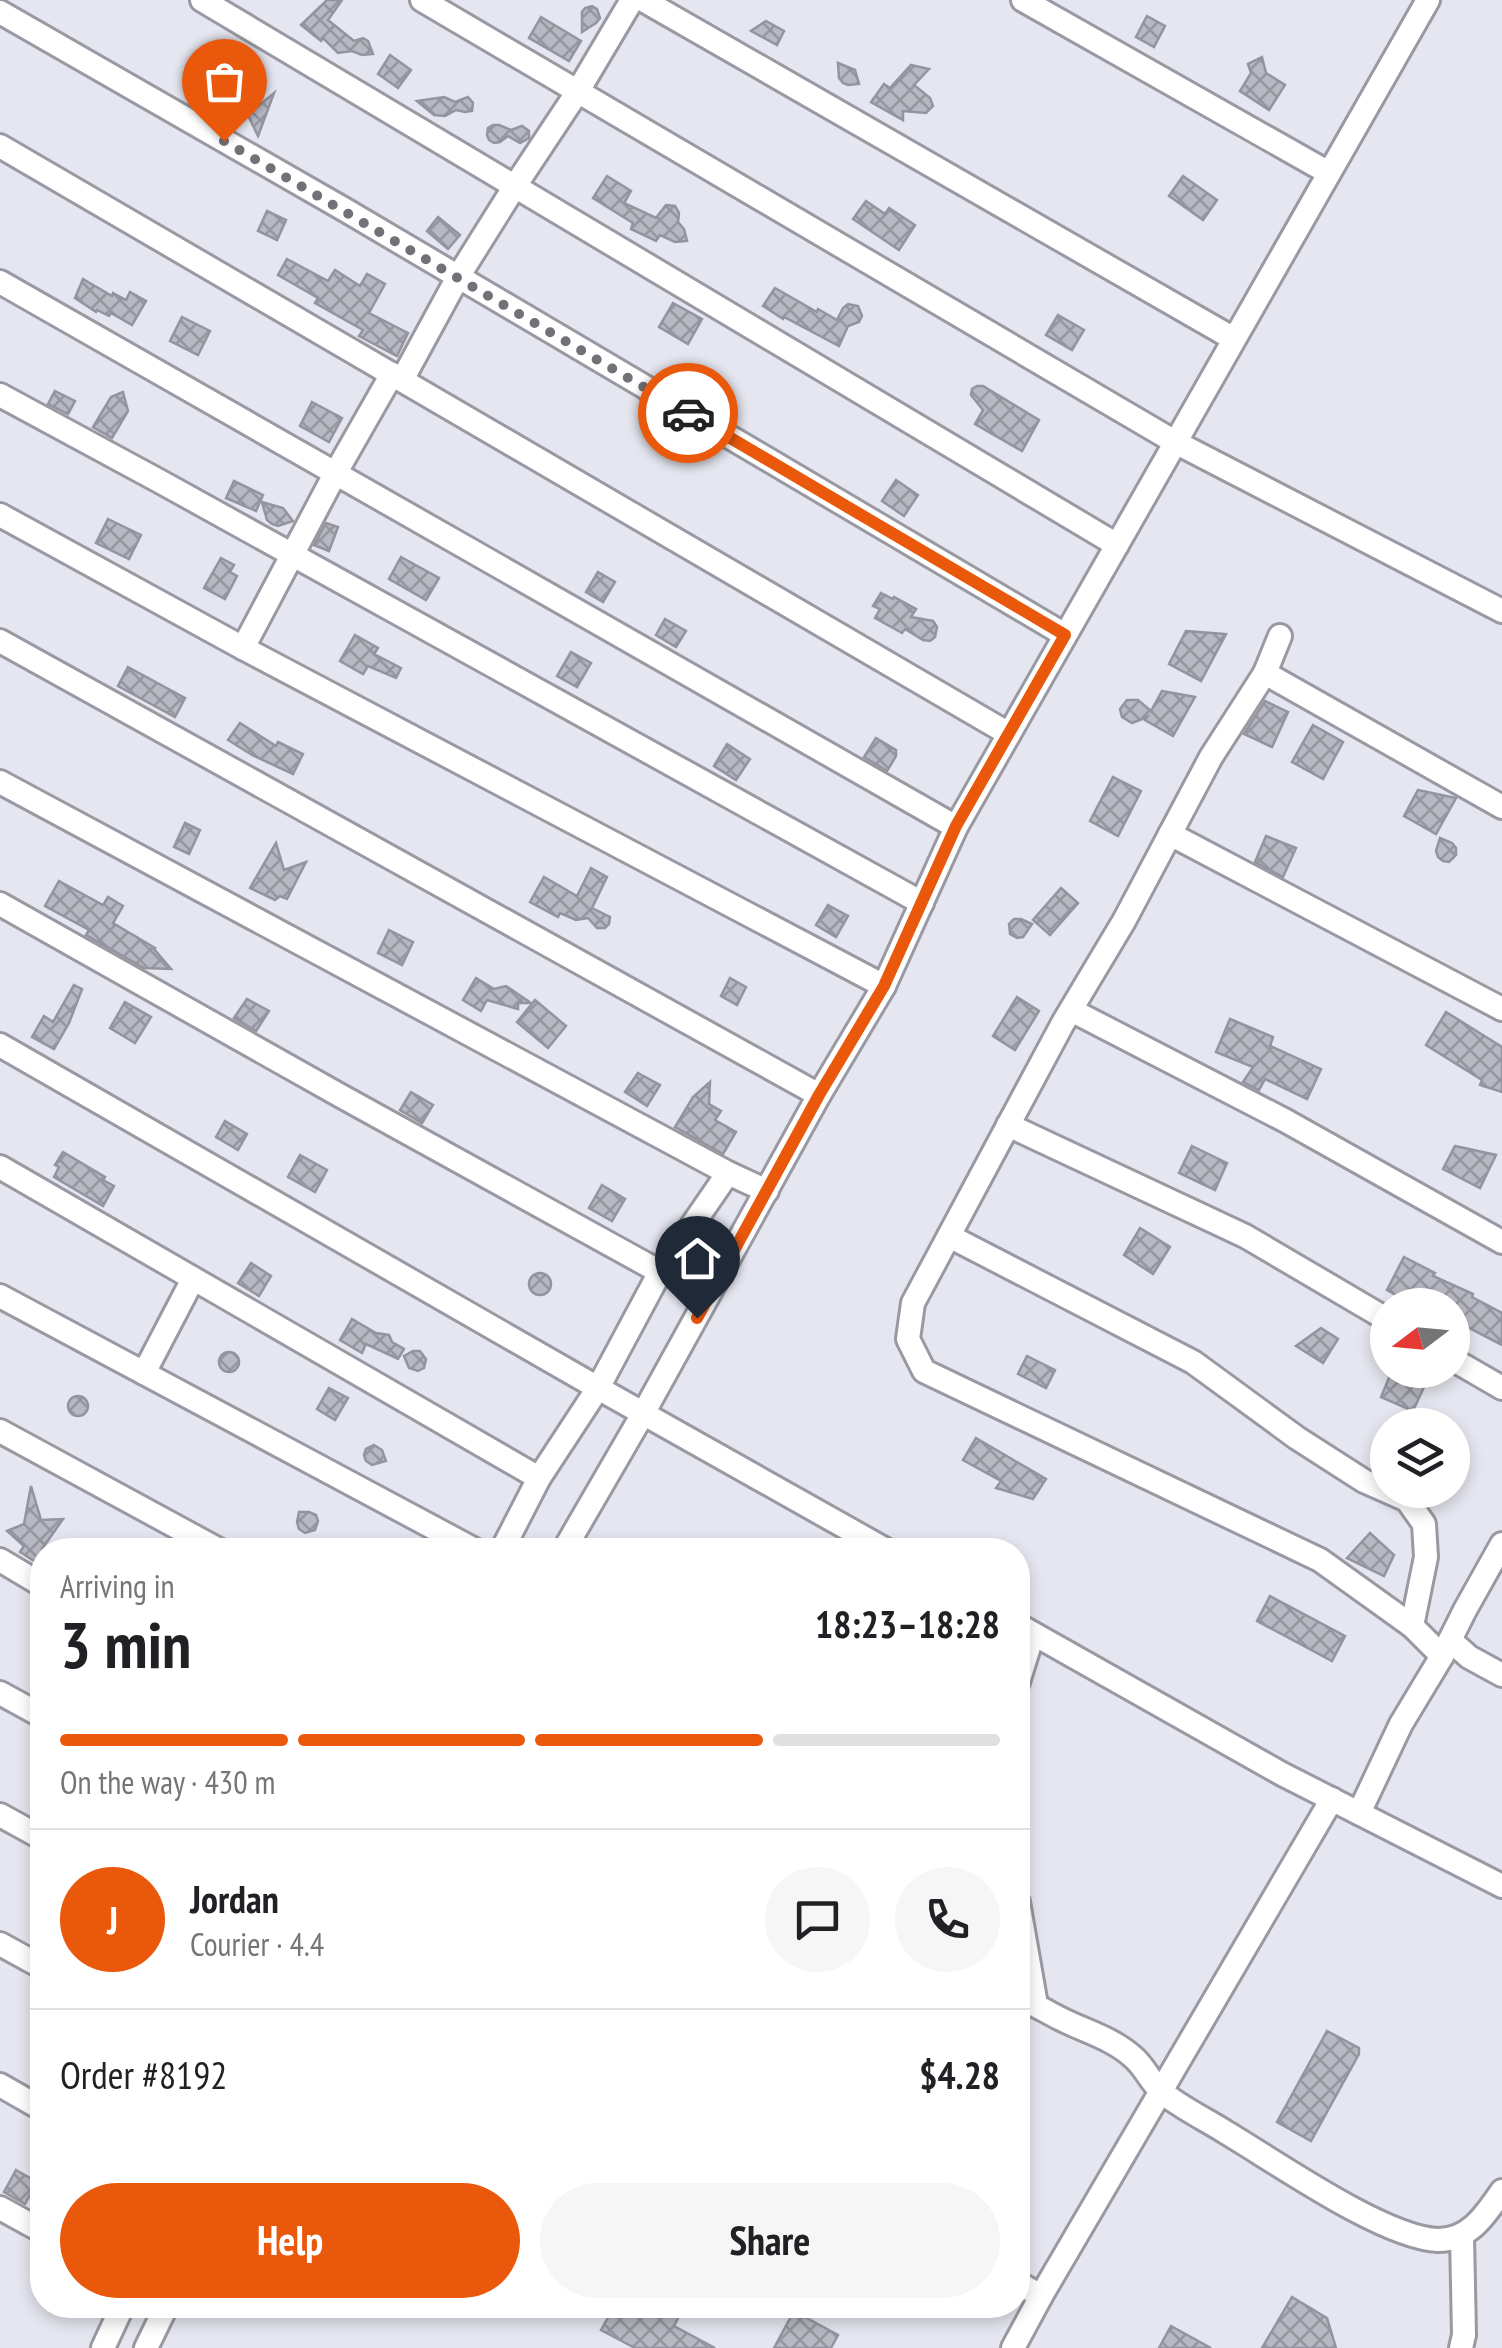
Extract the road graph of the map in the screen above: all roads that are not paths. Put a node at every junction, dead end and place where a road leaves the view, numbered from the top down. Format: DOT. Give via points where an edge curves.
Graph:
graph roads {
  1 [pos="202,0"];
  2 [pos="422,0"];
  3 [pos="632,0"];
  4 [pos="643,0"];
  5 [pos="1023,0"];
  6 [pos="1422,2"];
  7 [pos="0,12"];
  8 [pos="578,92"];
  9 [pos="0,146"];
  10 [pos="1329,173"];
  11 [pos="515,186"];
  12 [pos="458,277"];
  13 [pos="0,282"];
  14 [pos="1234,339"];
  15 [pos="397,377"];
  16 [pos="0,395"];
  17 [pos="1175,442"];
  18 [pos="334,474"];
  19 [pos="0,515"];
  20 [pos="1117,545"];
  21 [pos="292,554"];
  22 [pos="1502,611"];
  23 [pos="1065,635"];
  24 [pos="1280,636"];
  25 [pos="0,642"];
  26 [pos="244,648"];
  27 [pos="1265,673"];
  28 [pos="1009,734"];
  29 [pos="0,782"];
  30 [pos="1502,807"];
  31 [pos="956,826"];
  32 [pos="1170,834"];
  33 [pos="922,903"];
  34 [pos="0,904"];
  35 [pos="884,986"];
  36 [pos="1502,1009"];
  37 [pos="1071,1010"];
  38 [pos="0,1045"];
  39 [pos="819,1095"];
  40 [pos="1008,1124"];
  41 [pos="0,1167"];
  42 [pos="728,1173"];
  43 [pos="768,1191"];
  44 [pos="949,1236"];
  45 [pos="1501,1238"];
  46 [pos="660,1272"];
  47 [pos="194,1280"];
  48 [pos="0,1296"];
  49 [pos="1370,1309"];
  50 [pos="1470,1369"];
  51 [pos="144,1373"];
  52 [pos="598,1388"];
  53 [pos="1502,1388"];
  54 [pos="644,1412"];
  55 [pos="0,1430"];
  56 [pos="539,1478"];
  57 [pos="198,1538"];
  58 [pos="453,1538"];
  59 [pos="508,1538"];
  60 [pos="571,1538"];
  61 [pos="865,1538"];
  62 [pos="1502,1544"];
  63 [pos="0,1560"];
  64 [pos="30,1578"];
  65 [pos="1412,1626"];
  66 [pos="1030,1632"];
  67 [pos="1446,1648"];
  68 [pos="1502,1675"];
  69 [pos="0,1693"];
  70 [pos="30,1709"];
  71 [pos="1332,1800"];
  72 [pos="1359,1814"];
  73 [pos="0,1815"];
  74 [pos="30,1831"];
  75 [pos="1502,1886"];
  76 [pos="0,1944"];
  77 [pos="30,1960"];
  78 [pos="1030,2004"];
  79 [pos="0,2085"];
  80 [pos="1161,2092"];
  81 [pos="30,2103"];
  82 [pos="1502,2191"];
  83 [pos="0,2208"];
  84 [pos="30,2224"];
  85 [pos="1462,2234"];
  86 [pos="1030,2290"];
  87 [pos="1042,2296"];
  88 [pos="117,2318"];
  89 [pos="160,2318"];
  90 [pos="103,2348"];
  91 [pos="146,2348"];
  92 [pos="1014,2348"];
  93 [pos="1461,2348"];
  1 -- 11 [label="street"];
  2 -- 8 [label="street"];
  3 -- 8 [label="street"];
  4 -- 14 [label="street"];
  5 -- 10 [label="street"];
  6 -- 10 [label="street"];
  7 -- 12 [label="street"];
  8 -- 11 [label="street"];
  8 -- 17 [label="street"];
  9 -- 15 [label="street"];
  10 -- 14 [label="street"];
  11 -- 12 [label="street"];
  11 -- 20 [label="street"];
  12 -- 15 [label="street"];
  12 -- 23 [label="street"];
  13 -- 18 [label="street"];
  14 -- 17 [label="street"];
  15 -- 18 [label="street"];
  15 -- 28 [label="street"];
  16 -- 21 [label="street"];
  17 -- 20 [label="street"];
  17 -- 22 [label="street"];
  18 -- 21 [label="street"];
  18 -- 31 [label="street"];
  19 -- 26 [label="street"];
  20 -- 23 [label="street"];
  21 -- 26 [label="street"];
  21 -- 33 [label="street"];
  23 -- 28 [label="street"];
  24 -- 27 [label="street"];
  25 -- 39 [label="street"];
  26 -- 35 [label="street"];
  27 -- 30 [label="street"];
  27 -- 32 [label="street"];
  28 -- 31 [label="street"];
  29 -- 42 [label="street"];
  31 -- 33 [label="street"];
  32 -- 36 [label="street"];
  32 -- 37 [label="street"];
  33 -- 35 [label="street"];
  34 -- 46 [label="street"];
  35 -- 39 [label="street"];
  37 -- 40 [label="street"];
  37 -- 45 [label="street"];
  38 -- 52 [label="street"];
  39 -- 43 [label="street"];
  40 -- 44 [label="street"];
  40 -- 49 [label="street" via="1245,1236"];
  41 -- 47 [label="street"];
  42 -- 43 [label="street"];
  42 -- 46 [label="street"];
  43 -- 54 [label="street"];
  44 -- 65 [label="street" via="1192,1362 1364,1481 1407,1500 1424,1524 1426,1557"];
  44 -- 65 [label="street" via="913,1304 908,1339 924,1371 1320,1560"];
  46 -- 52 [label="street"];
  47 -- 51 [label="street"];
  47 -- 56 [label="street"];
  48 -- 51 [label="street"];
  50 -- 53 [label="street"];
  51 -- 58 [label="street"];
  52 -- 54 [label="street"];
  52 -- 56 [label="street"];
  54 -- 60 [label="street"];
  54 -- 61 [label="street"];
  55 -- 57 [label="street"];
  56 -- 59 [label="street"];
  62 -- 67 [label="street"];
  63 -- 64 [label="street"];
  65 -- 67 [label="street"];
  66 -- 71 [label="street"];
  67 -- 68 [label="street"];
  67 -- 72 [label="street"];
  69 -- 70 [label="street"];
  71 -- 72 [label="street"];
  71 -- 80 [label="street"];
  72 -- 75 [label="street"];
  73 -- 74 [label="street"];
  76 -- 77 [label="street"];
  78 -- 80 [label="street" via="1116,2044"];
  79 -- 81 [label="street"];
  80 -- 85 [label="street" via="1389,2226 1440,2240"];
  80 -- 87 [label="street"];
  82 -- 85 [label="street" via="1480,2223"];
  83 -- 84 [label="street"];
  85 -- 93 [label="street"];
  86 -- 87 [label="street"];
  87 -- 92 [label="street"];
  88 -- 90 [label="street"];
  89 -- 91 [label="street"];
}
